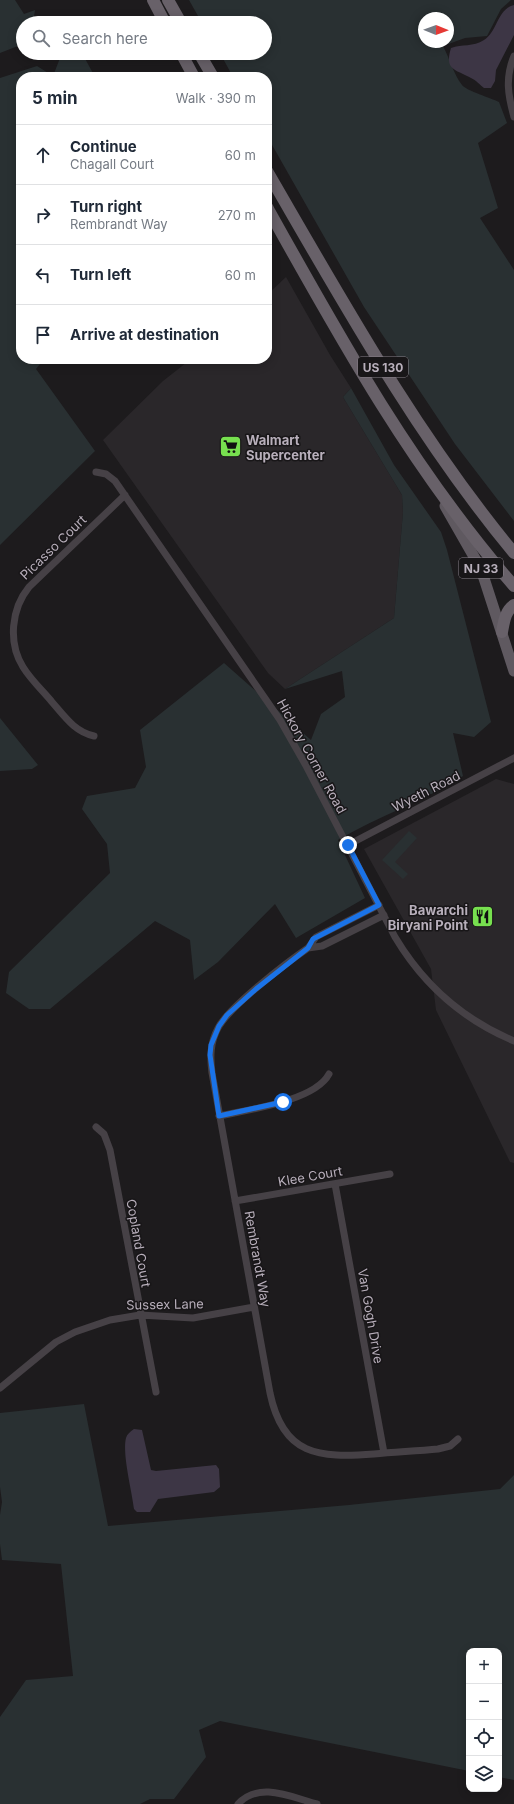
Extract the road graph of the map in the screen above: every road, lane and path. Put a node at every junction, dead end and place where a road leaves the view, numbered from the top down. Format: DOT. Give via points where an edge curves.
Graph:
graph roads {
  1 [pos="153,0"];
  2 [pos="168,0"];
  3 [pos="161,16"];
  4 [pos="178,16"];
  5 [pos="514,56"];
  6 [pos="185,60"];
  7 [pos="203,60"];
  8 [pos="191,72"];
  9 [pos="210,72"];
  10 [pos="514,117"];
  11 [pos="272,183"];
  12 [pos="272,216"];
  13 [pos="96,472"];
  14 [pos="426,474"];
  15 [pos="125,495"];
  16 [pos="514,552"];
  17 [pos="514,586"];
  18 [pos="514,605"];
  19 [pos="502,632"];
  20 [pos="514,671"];
  21 [pos="94,736"];
  22 [pos="514,758"];
  23 [pos="348,845"];
  24 [pos="379,905"];
  25 [pos="384,915"];
  26 [pos="308,948"];
  27 [pos="514,1042"];
  28 [pos="329,1074"];
  29 [pos="219,1116"];
  30 [pos="96,1127"];
  31 [pos="390,1174"];
  32 [pos="335,1184"];
  33 [pos="236,1202"];
  34 [pos="254,1307"];
  35 [pos="140,1315"];
  36 [pos="0,1388"];
  37 [pos="156,1392"];
  38 [pos="458,1439"];
  39 [pos="384,1453"];
  40 [pos="238,1804"];
  41 [pos="317,1804"];
  1 -- 3 [label="highway"];
  2 -- 4 [label="highway"];
  5 -- 10 [label="street" via="507,87"];
  6 -- 8 [label="highway"];
  7 -- 9 [label="highway"];
  11 -- 16 [label="highway, US 130" via="355,323 440,456 482,514"];
  12 -- 14 [label="highway, US 130" via="354,362"];
  13 -- 15 [label="street, Hickory Corner Road" via="106,474 115,481"];
  14 -- 17 [label="highway, US 130"];
  14 -- 19 [label="main road, NJ 33" via="481,569"];
  15 -- 21 [label="street, Picasso Court" via="29,587 18,606 13,626 15,648 23,668 73,727 84,734"];
  15 -- 23 [label="street, Hickory Corner Road" via="280,720"];
  18 -- 19 [label="highway" via="504,618"];
  19 -- 20 [label="main road, NJ 33"];
  22 -- 23 [label="street, Wyeth Road"];
  23 -- 24 [label="street, Hickory Corner Road"];
  24 -- 25 [label="street, Hickory Corner Road"];
  24 -- 26 [label="street, Rembrandt Way" via="316,937"];
  25 -- 26 [label="street, Rembrandt Way" via="322,946"];
  25 -- 27 [label="street, Hickory Corner Road" via="407,955 440,994 470,1018"];
  26 -- 29 [label="street, Rembrandt Way" via="256,989 227,1015 219,1026 211,1045 210,1055"];
  28 -- 29 [label="street" via="320,1086 306,1093 274,1105"];
  29 -- 33 [label="street, Rembrandt Way"];
  30 -- 35 [label="street, Copland Court" via="104,1134 110,1150"];
  31 -- 32 [label="street, Klee Court"];
  32 -- 33 [label="street, Klee Court"];
  32 -- 39 [label="street, Van Gogh Drive"];
  33 -- 34 [label="street, Rembrandt Way"];
  34 -- 35 [label="street, Sussex Lane" via="193,1318"];
  34 -- 39 [label="street, Rembrandt Way" via="274,1408 287,1433 308,1449 325,1455"];
  35 -- 36 [label="street, Sussex Lane" via="118,1318 62,1338 50,1345"];
  35 -- 37 [label="street, Copland Court"];
  38 -- 39 [label="street, Rembrandt Way" via="444,1448"];
  40 -- 41 [label="street" via="251,1794 267,1791"];
}
